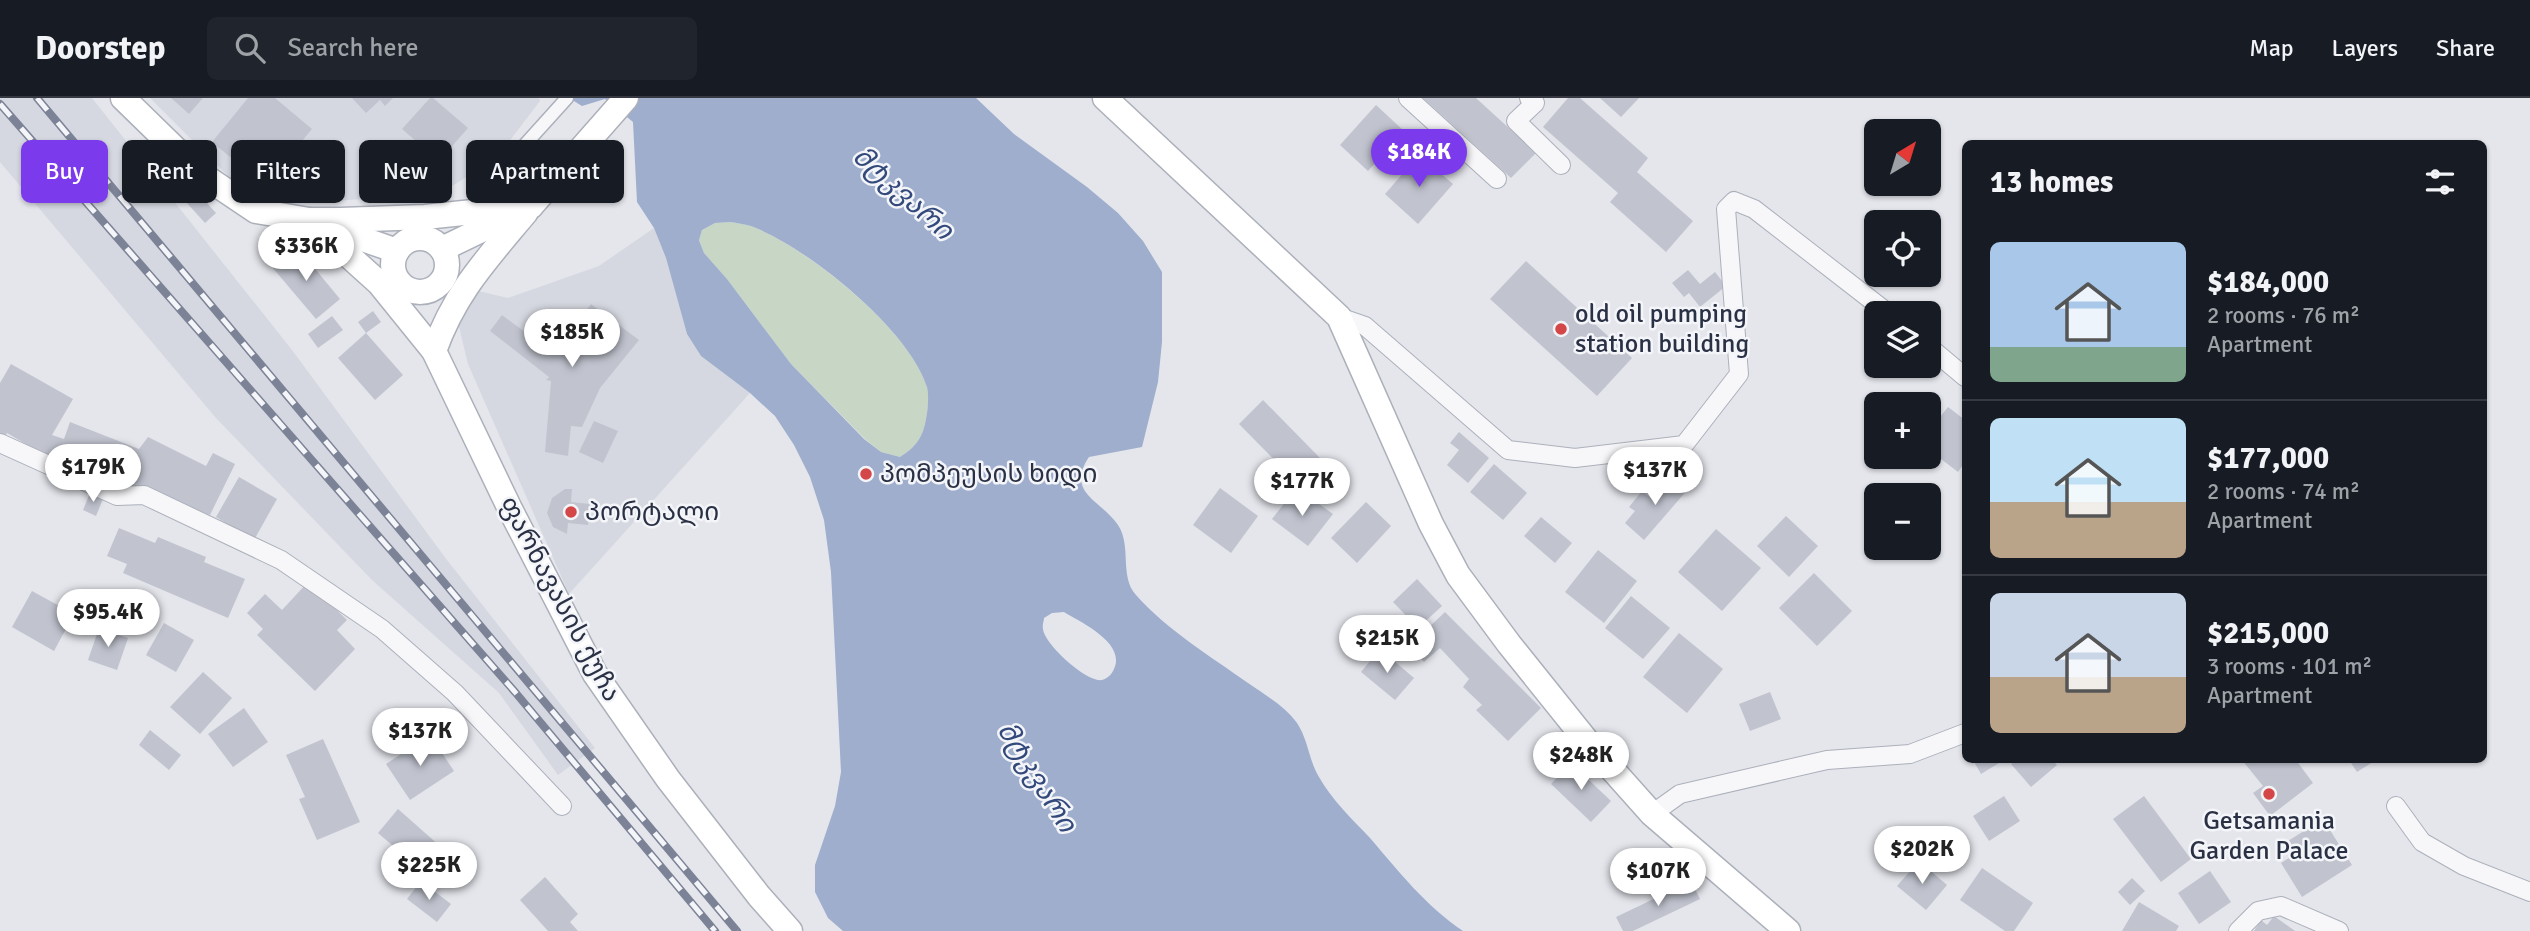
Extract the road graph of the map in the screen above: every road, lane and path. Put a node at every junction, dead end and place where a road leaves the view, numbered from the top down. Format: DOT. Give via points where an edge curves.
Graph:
graph roads {
  1 [pos="123,98"];
  2 [pos="567,98"];
  3 [pos="626,98"];
  4 [pos="1105,98"];
  5 [pos="1408,98"];
  6 [pos="1529,98"];
  7 [pos="528,140"];
  8 [pos="589,140"];
  9 [pos="1561,165"];
  10 [pos="1497,179"];
  11 [pos="507,203"];
  12 [pos="529,203"];
  13 [pos="534,203"];
  14 [pos="309,220"];
  15 [pos="442,249"];
  16 [pos="397,251"];
  17 [pos="431,290"];
  18 [pos="1873,301"];
  19 [pos="1339,317"];
  20 [pos="434,351"];
  21 [pos="1941,357"];
  22 [pos="1962,374"];
  23 [pos="0,443"];
  24 [pos="1962,734"];
  25 [pos="562,806"];
  26 [pos="2396,806"];
  27 [pos="1652,814"];
  28 [pos="2530,892"];
  29 [pos="1780,925"];
  30 [pos="790,931"];
  31 [pos="2238,931"];
  32 [pos="2339,931"];
  1 -- 14 [label="main road" via="201,174 256,211"];
  2 -- 7 [label="street"];
  3 -- 8 [label="main road"];
  4 -- 19 [label="main road"];
  5 -- 10 [label="street"];
  6 -- 9 [label="street" via="1535,103 1516,121"];
  11 -- 14 [label="main road" via="413,218"];
  12 -- 15 [label="main road"];
  13 -- 20 [label="main road" via="457,297"];
  14 -- 16 [label="main road"];
  14 -- 20 [label="main road" via="379,283"];
  15 -- 16 [label="main road" via="419,238"];
  15 -- 17 [label="main road" via="446,273"];
  16 -- 17 [label="main road" via="393,267 400,283 414,292"];
  17 -- 20 [label="main road"];
  18 -- 19 [label="street" via="1754,209 1734,201 1726,209 1739,374 1684,445 1575,458 1508,450 1365,326"];
  19 -- 27 [label="main road" via="1458,575 1586,740"];
  20 -- 30 [label="main road, ფარნავასის ქუჩა" via="595,674 667,779"];
  21 -- 22 [label="street"];
  23 -- 25 [label="street" via="117,496 144,495 281,560 382,629 456,693"];
  24 -- 27 [label="street" via="1910,754 1828,760 1679,794"];
  26 -- 28 [label="street" via="2422,842 2464,866"];
  27 -- 29 [label="main road"];
  31 -- 32 [label="street" via="2258,911 2281,906"];
}
